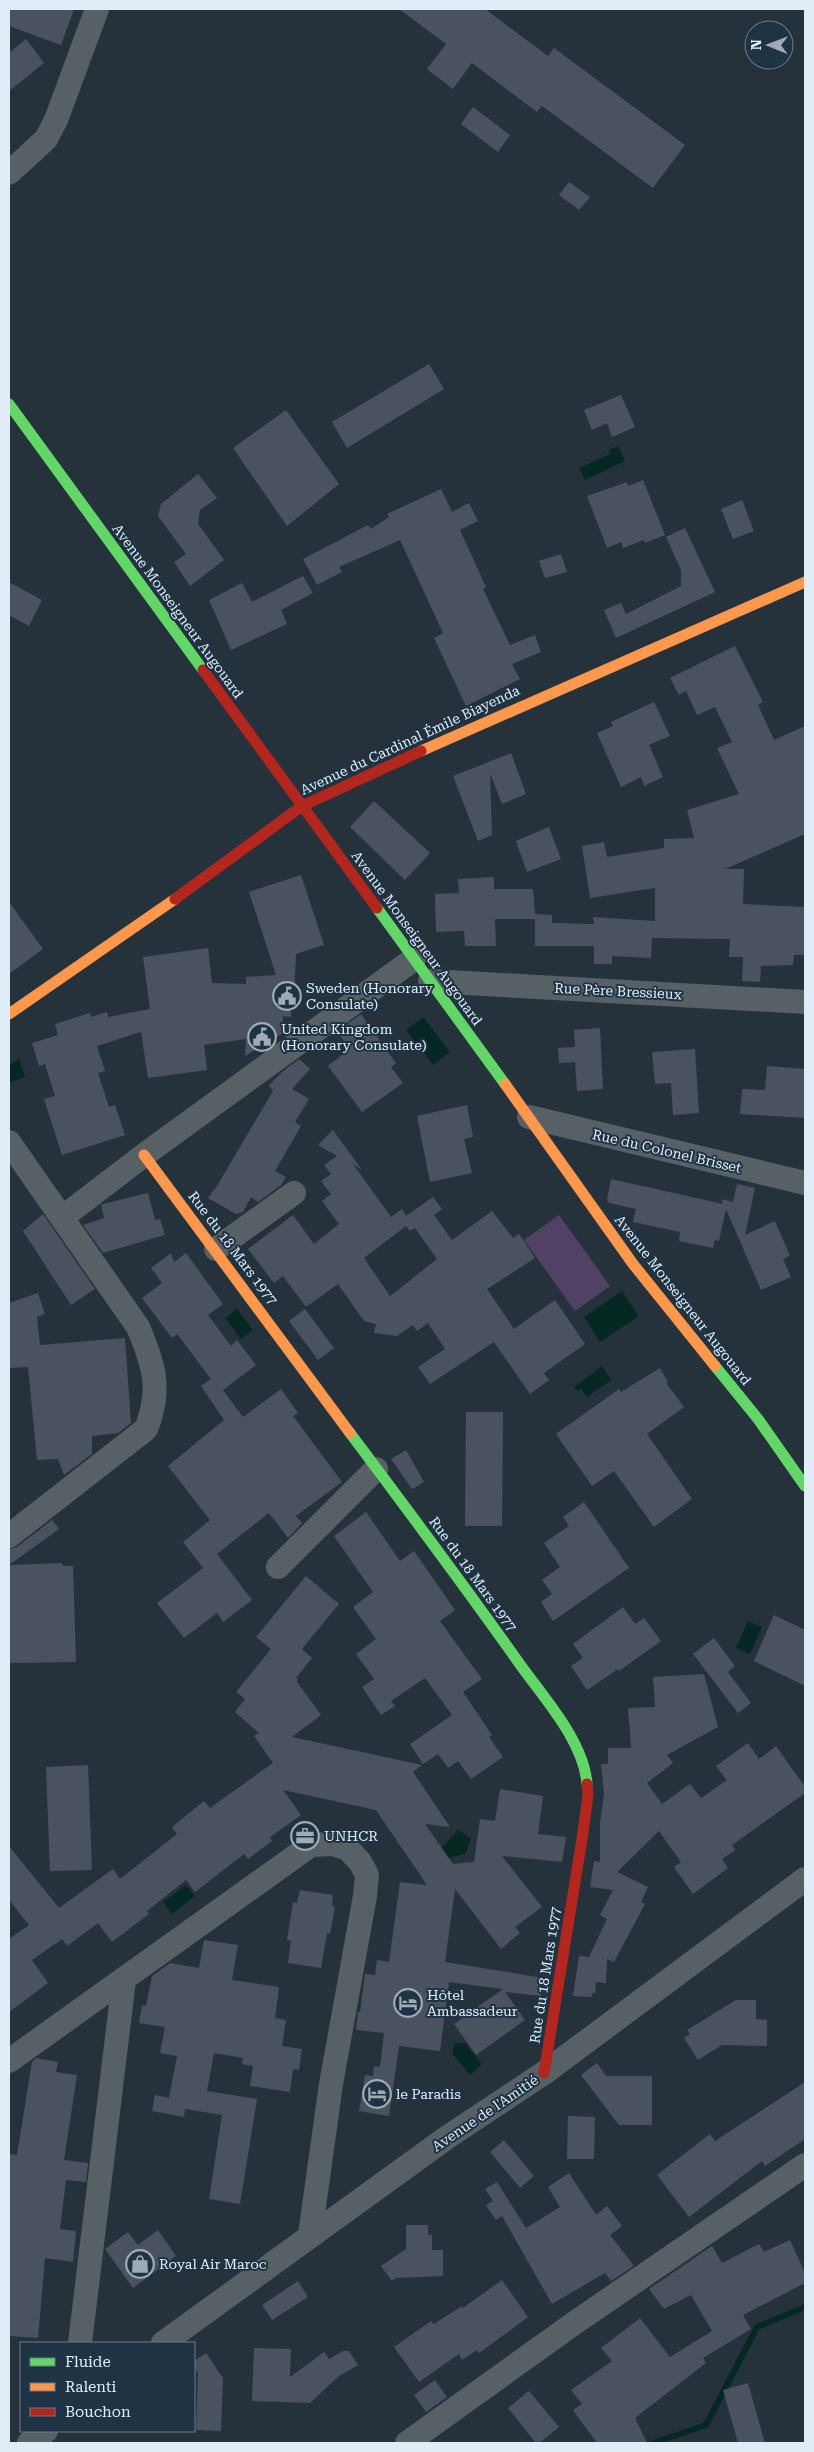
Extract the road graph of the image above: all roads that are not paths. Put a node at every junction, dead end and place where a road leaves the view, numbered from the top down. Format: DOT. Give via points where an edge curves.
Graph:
graph roads {
  1 [pos="97,9"];
  2 [pos="9,173"];
  3 [pos="9,404"];
  4 [pos="805,582"];
  5 [pos="302,806"];
  6 [pos="414,959"];
  7 [pos="430,981"];
  8 [pos="805,1002"];
  9 [pos="9,1014"];
  10 [pos="530,1118"];
  11 [pos="9,1142"];
  12 [pos="144,1155"];
  13 [pos="805,1183"];
  14 [pos="294,1193"];
  15 [pos="63,1217"];
  16 [pos="216,1249"];
  17 [pos="376,1469"];
  18 [pos="805,1486"];
  19 [pos="9,1536"];
  20 [pos="278,1567"];
  21 [pos="805,1879"];
  22 [pos="124,1980"];
  23 [pos="9,2061"];
  24 [pos="544,2073"];
  25 [pos="805,2165"];
  26 [pos="310,2236"];
  27 [pos="80,2342"];
  28 [pos="164,2342"];
  29 [pos="45,2432"];
  30 [pos="29,2443"];
  31 [pos="407,2443"];
  1 -- 2 [label="street" via="56,120 46,138"];
  3 -- 5 [label="street, Avenue Monseigneur Augouard"];
  4 -- 5 [label="street, Avenue du Cardinal Émile Biayenda" via="482,722"];
  5 -- 6 [label="street, Avenue Monseigneur Augouard"];
  5 -- 9 [label="street, Avenue du Cardinal Émile Biayenda" via="151,917"];
  6 -- 7 [label="street, Avenue Monseigneur Augouard"];
  6 -- 12 [label="street"];
  7 -- 8 [label="street, Rue Père Bressieux"];
  7 -- 10 [label="street, Avenue Monseigneur Augouard"];
  10 -- 13 [label="street, Rue du Colonel Brisset"];
  10 -- 18 [label="street, Avenue Monseigneur Augouard" via="632,1264 758,1419"];
  11 -- 15 [label="street"];
  12 -- 15 [label="street"];
  12 -- 16 [label="street, Rue du 18 Mars 1977"];
  14 -- 16 [label="street"];
  15 -- 19 [label="street" via="138,1327 150,1356 156,1384 154,1408 146,1429"];
  16 -- 17 [label="street, Rue du 18 Mars 1977"];
  17 -- 20 [label="street"];
  17 -- 24 [label="street, Rue du 18 Mars 1977" via="492,1624 566,1730 586,1769 588,1795 582,1839"];
  21 -- 24 [label="street, Avenue de l'Amitié"];
  22 -- 23 [label="street"];
  22 -- 26 [label="street" via="311,1846 333,1844 348,1849 360,1862 367,1875 365,1896 331,2084"];
  22 -- 27 [label="street"];
  24 -- 26 [label="street, Avenue de l'Amitié" via="449,2136"];
  25 -- 31 [label="street" via="573,2324"];
  26 -- 28 [label="street, Avenue de l'Amitié"];
  29 -- 30 [label="street"];
}
